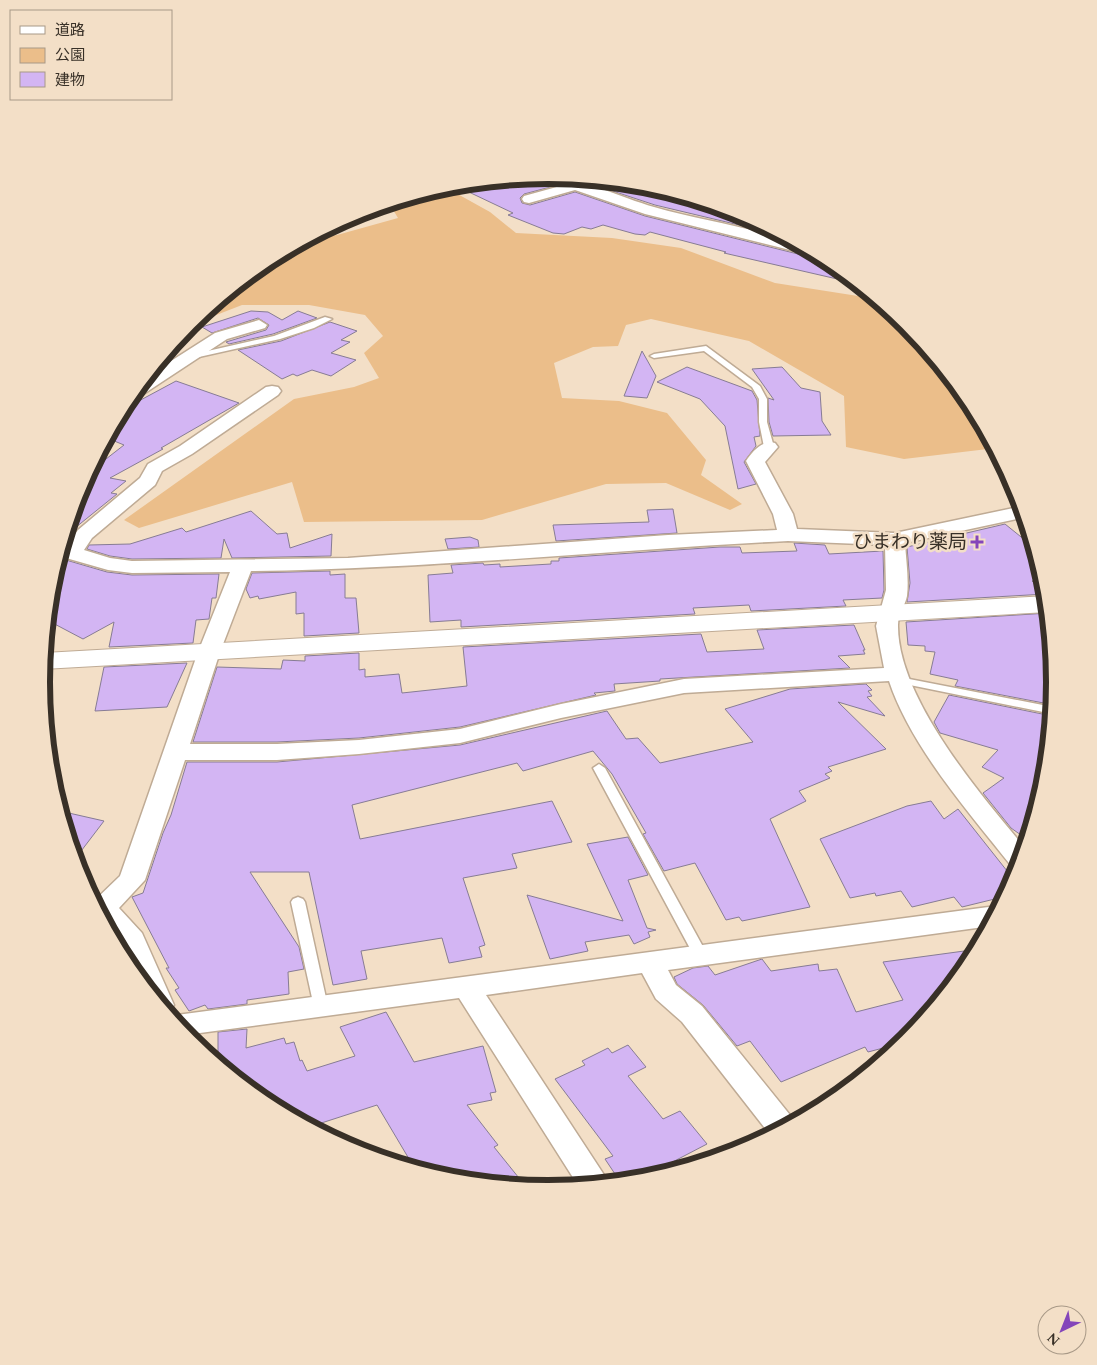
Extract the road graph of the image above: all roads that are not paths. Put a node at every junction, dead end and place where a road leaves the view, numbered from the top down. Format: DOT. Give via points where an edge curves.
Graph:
graph roads {
  1 [pos="575,186"];
  2 [pos="529,199"];
  3 [pos="789,246"];
  4 [pos="328,319"];
  5 [pos="259,324"];
  6 [pos="654,356"];
  7 [pos="188,357"];
  8 [pos="152,381"];
  9 [pos="272,391"];
  10 [pos="769,447"];
  11 [pos="1018,513"];
  12 [pos="788,535"];
  13 [pos="895,539"];
  14 [pos="68,550"];
  15 [pos="67,551"];
  16 [pos="243,566"];
  17 [pos="1041,604"];
  18 [pos="891,612"];
  19 [pos="209,652"];
  20 [pos="51,661"];
  21 [pos="898,677"];
  22 [pos="1046,710"];
  23 [pos="175,752"];
  24 [pos="599,768"];
  25 [pos="1016,855"];
  26 [pos="298,902"];
  27 [pos="104,909"];
  28 [pos="988,917"];
  29 [pos="109,918"];
  30 [pos="700,954"];
  31 [pos="649,961"];
  32 [pos="150,982"];
  33 [pos="467,988"];
  34 [pos="321,1007"];
  35 [pos="186,1024"];
  36 [pos="779,1124"];
  37 [pos="591,1179"];
  1 -- 2 [label="street"];
  1 -- 3 [label="street" via="645,211"];
  4 -- 7 [label="lane" via="257,345"];
  5 -- 7 [label="street" via="221,336"];
  6 -- 10 [label="lane" via="706,348 735,368 756,386 763,399 763,422"];
  7 -- 8 [label="street"];
  9 -- 14 [label="street" via="155,468 148,481"];
  10 -- 12 [label="street" via="756,461 783,514"];
  11 -- 13 [label="street"];
  12 -- 13 [label="street"];
  12 -- 16 [label="street" via="348,564"];
  13 -- 18 [label="street" via="896,596"];
  15 -- 16 [label="street" via="132,568"];
  16 -- 19 [label="street"];
  17 -- 18 [label="street"];
  18 -- 19 [label="street"];
  18 -- 21 [label="street" via="887,625"];
  19 -- 20 [label="street"];
  19 -- 23 [label="street"];
  21 -- 22 [label="lane"];
  21 -- 23 [label="street" via="684,686 460,736 359,748"];
  21 -- 25 [label="street" via="928,737 968,795"];
  23 -- 27 [label="street" via="132,880"];
  24 -- 30 [label="lane"];
  26 -- 34 [label="lane"];
  28 -- 30 [label="street"];
  29 -- 32 [label="street" via="132,940"];
  30 -- 31 [label="street"];
  31 -- 33 [label="street"];
  31 -- 36 [label="street" via="666,992 692,1014"];
  33 -- 34 [label="street"];
  33 -- 37 [label="street"];
  34 -- 35 [label="street"];
}
